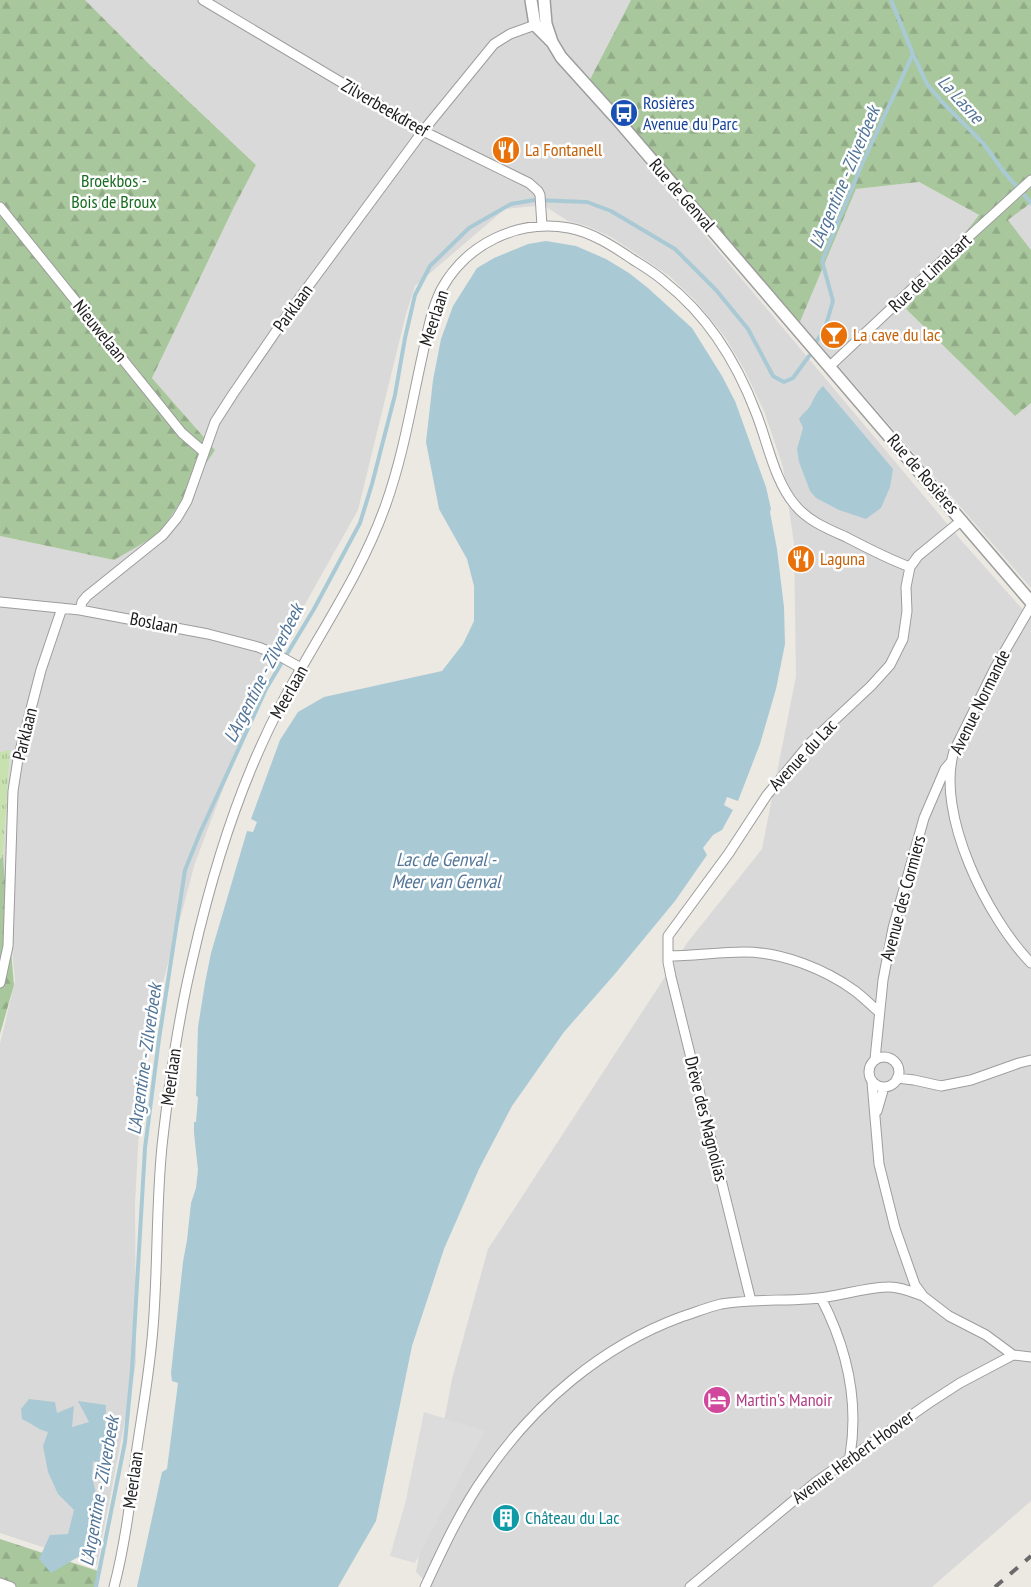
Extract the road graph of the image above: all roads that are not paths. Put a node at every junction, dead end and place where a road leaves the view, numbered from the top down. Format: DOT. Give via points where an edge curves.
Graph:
graph roads {
  1 [pos="203,0"];
  2 [pos="531,0"];
  3 [pos="544,0"];
  4 [pos="535,25"];
  5 [pos="552,42"];
  6 [pos="423,131"];
  7 [pos="1029,182"];
  8 [pos="0,207"];
  9 [pos="542,226"];
  10 [pos="813,348"];
  11 [pos="829,367"];
  12 [pos="204,452"];
  13 [pos="962,520"];
  14 [pos="910,567"];
  15 [pos="0,602"];
  16 [pos="1031,602"];
  17 [pos="1031,606"];
  18 [pos="62,608"];
  19 [pos="80,610"];
  20 [pos="301,668"];
  21 [pos="951,762"];
  22 [pos="668,936"];
  23 [pos="668,956"];
  24 [pos="1031,963"];
  25 [pos="0,983"];
  26 [pos="878,1012"];
  27 [pos="877,1039"];
  28 [pos="888,1058"];
  29 [pos="875,1060"];
  30 [pos="1031,1060"];
  31 [pos="898,1068"];
  32 [pos="897,1078"];
  33 [pos="914,1080"];
  34 [pos="872,1082"];
  35 [pos="884,1087"];
  36 [pos="875,1118"];
  37 [pos="923,1296"];
  38 [pos="822,1298"];
  39 [pos="751,1300"];
  40 [pos="1013,1355"];
  41 [pos="1031,1356"];
  42 [pos="850,1456"];
  43 [pos="0,1583"];
  44 [pos="11,1587"];
  45 [pos="114,1587"];
  46 [pos="425,1587"];
  47 [pos="690,1587"];
  1 -- 6 [label="street, Zilverbeekdreef"];
  2 -- 4 [label="street"];
  3 -- 5 [label="street, Rue de Genval" via="546,24"];
  4 -- 5 [label="street, Rue de Genval"];
  4 -- 6 [label="street, Parklaan" via="494,44"];
  5 -- 10 [label="street, Rue de Genval" via="561,57"];
  6 -- 9 [label="street, Zilverbeekdreef" via="529,182 540,195"];
  6 -- 12 [label="street, Parklaan" via="233,394 215,422"];
  7 -- 11 [label="street, Rue de Limalsart"];
  8 -- 12 [label="street, Nieuwelaan" via="182,433"];
  9 -- 14 [label="street, Meerlaan" via="584,232 614,247 664,281 690,305 738,371 757,413 776,470 796,506 811,520"];
  9 -- 20 [label="street, Meerlaan" via="524,228 489,240 470,253 440,293 403,448 385,506 346,593"];
  10 -- 11 [label="street, Rue de Rosières"];
  11 -- 13 [label="street, Rue de Rosières"];
  12 -- 19 [label="street, Parklaan" via="177,518 163,534 87,596"];
  13 -- 14 [label="street" via="918,556"];
  13 -- 16 [label="street, Rue de Rosières"];
  14 -- 22 [label="street, Avenue du Lac" via="902,639 890,665 810,743 767,794 729,853"];
  15 -- 18 [label="street, Boslaan"];
  17 -- 21 [label="street, Avenue Normande" via="995,668"];
  18 -- 19 [label="street, Boslaan"];
  18 -- 25 [label="street, Parklaan" via="41,670 18,759 13,791 8,946"];
  19 -- 20 [label="street, Boslaan" via="208,634 258,647"];
  20 -- 45 [label="street, Meerlaan" via="265,736 237,804 215,871 192,960 172,1064 162,1150 153,1331 127,1528"];
  21 -- 24 [label="street, Avenue Normande" via="955,817 976,881 1010,940"];
  21 -- 26 [label="street, Avenue des Cormiers" via="924,818 909,869 893,928"];
  22 -- 23 [label="street, Drève des Magnolias"];
  23 -- 26 [label="street" via="746,952 792,960 842,982"];
  23 -- 39 [label="street, Drève des Magnolias"];
  26 -- 27 [label="street, Avenue des Cormiers"];
  27 -- 28 [label="street"];
  27 -- 29 [label="street, Avenue des Cormiers"];
  28 -- 29 [label="street"];
  28 -- 31 [label="street"];
  29 -- 34 [label="street, Avenue des Cormiers" via="868,1070"];
  30 -- 33 [label="street" via="971,1080 941,1086"];
  31 -- 32 [label="street"];
  31 -- 33 [label="street"];
  32 -- 33 [label="street"];
  32 -- 35 [label="street" via="892,1085"];
  34 -- 35 [label="street"];
  34 -- 36 [label="street, Avenue des Cormiers"];
  35 -- 36 [label="street, Avenue des Cormiers"];
  36 -- 37 [label="street, Avenue des Cormiers" via="880,1164 895,1228 915,1285"];
  37 -- 38 [label="street" via="888,1287"];
  37 -- 40 [label="street, Avenue des Cormiers"];
  38 -- 39 [label="street"];
  38 -- 42 [label="street" via="849,1369 854,1403"];
  39 -- 46 [label="street" via="720,1304 642,1334 585,1369 554,1396 524,1425 486,1473"];
  40 -- 41 [label="street"];
  40 -- 42 [label="street, Avenue Herbert Hoover" via="936,1398"];
  42 -- 47 [label="street, Avenue Herbert Hoover"];
  43 -- 44 [label="street"];
}
